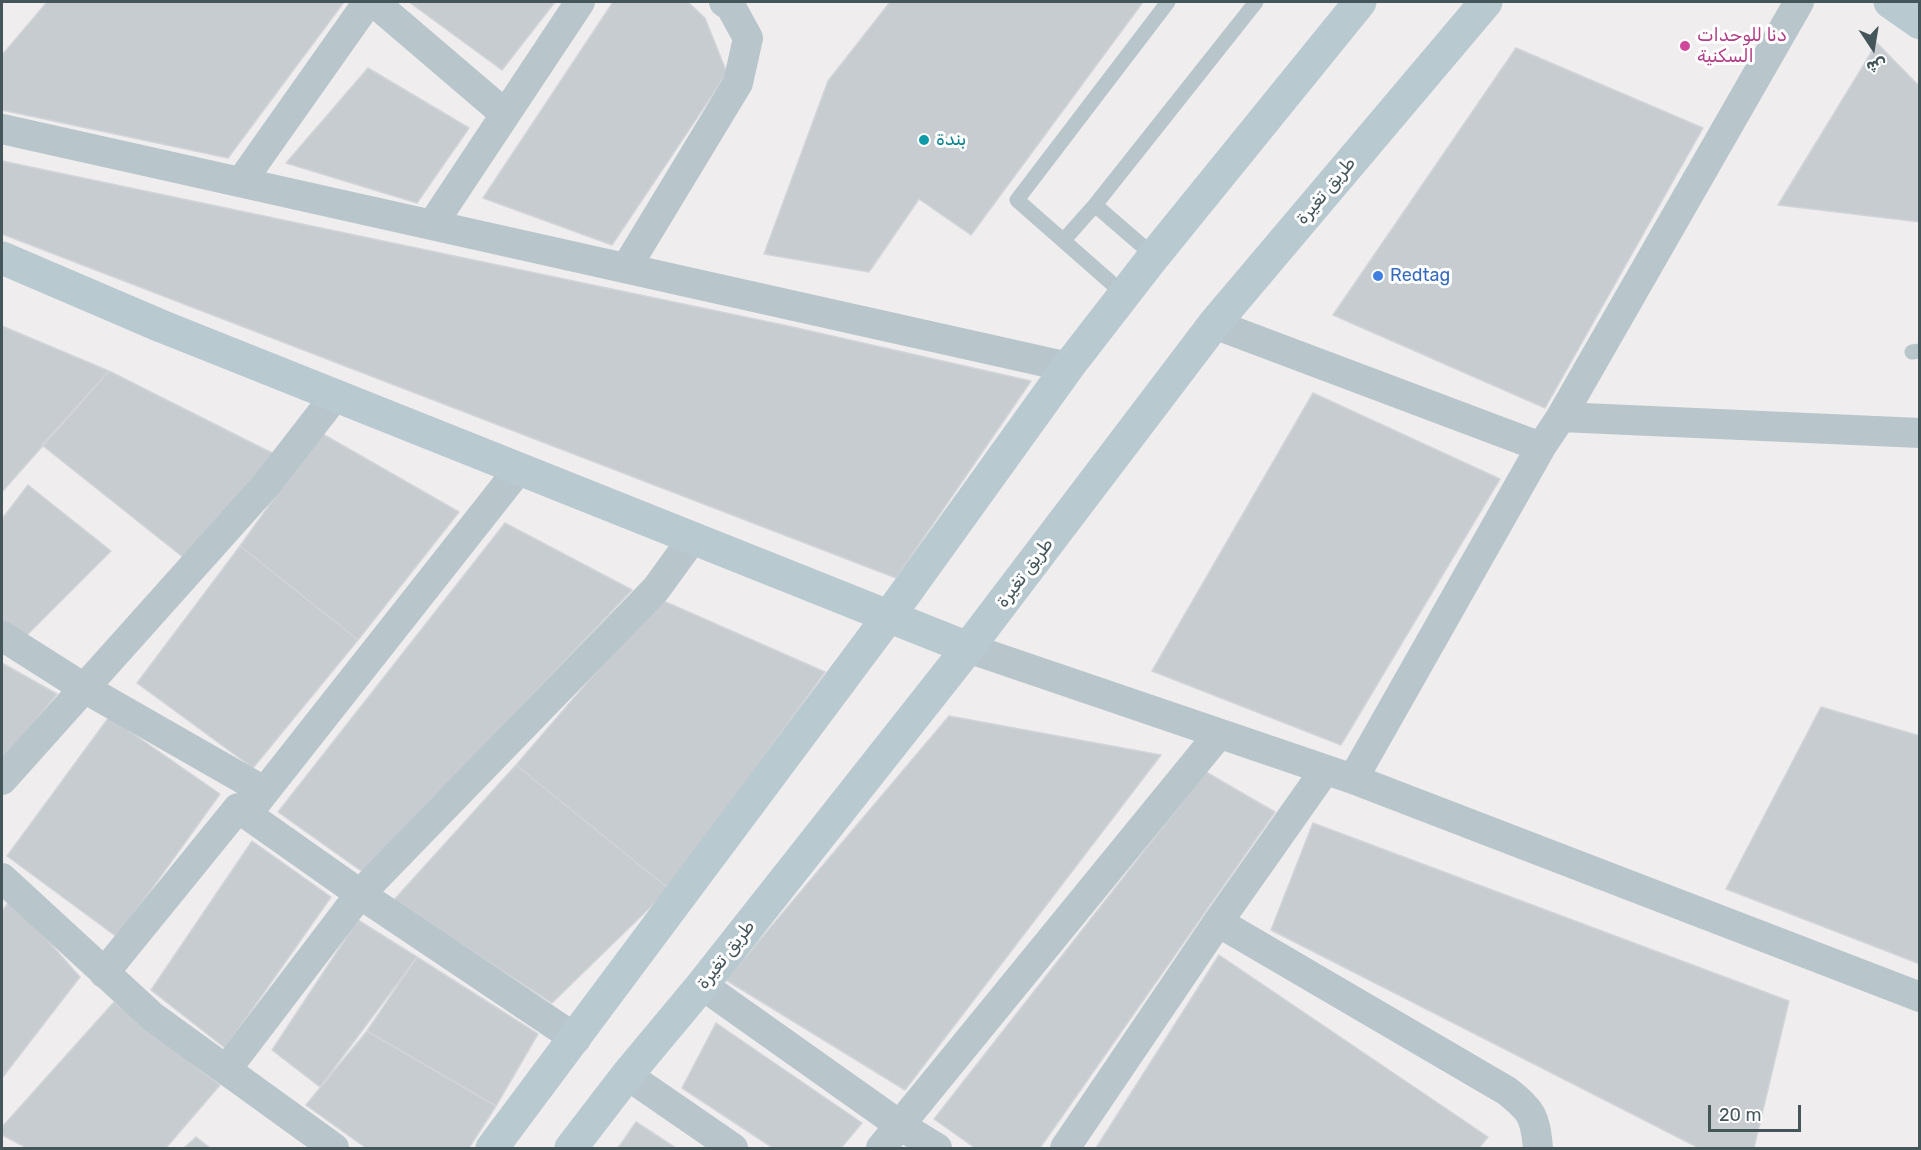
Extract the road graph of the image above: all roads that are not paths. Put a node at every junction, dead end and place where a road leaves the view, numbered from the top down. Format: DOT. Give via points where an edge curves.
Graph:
graph roads {
  1 [pos="368,2"];
  2 [pos="374,2"];
  3 [pos="580,2"];
  4 [pos="724,2"];
  5 [pos="1168,2"];
  6 [pos="1256,2"];
  7 [pos="1360,2"];
  8 [pos="1486,2"];
  9 [pos="1799,2"];
  10 [pos="1890,2"];
  11 [pos="1920,23"];
  12 [pos="506,114"];
  13 [pos="2,129"];
  14 [pos="241,182"];
  15 [pos="1095,205"];
  16 [pos="432,225"];
  17 [pos="1063,241"];
  18 [pos="1154,256"];
  19 [pos="2,258"];
  20 [pos="626,268"];
  21 [pos="1124,294"];
  22 [pos="1214,324"];
  23 [pos="1068,367"];
  24 [pos="335,396"];
  25 [pos="1561,417"];
  26 [pos="1920,433"];
  27 [pos="1541,447"];
  28 [pos="519,468"];
  29 [pos="693,538"];
  30 [pos="889,616"];
  31 [pos="2,636"];
  32 [pos="968,648"];
  33 [pos="84,688"];
  34 [pos="1219,734"];
  35 [pos="1339,775"];
  36 [pos="2,780"];
  37 [pos="255,802"];
  38 [pos="2,878"];
  39 [pos="360,894"];
  40 [pos="1218,922"];
  41 [pos="105,973"];
  42 [pos="702,986"];
  43 [pos="1920,997"];
  44 [pos="576,1039"];
  45 [pos="226,1070"];
  46 [pos="627,1075"];
  47 [pos="901,1126"];
  48 [pos="334,1149"];
  49 [pos="492,1149"];
  50 [pos="571,1149"];
  51 [pos="733,1149"];
  52 [pos="881,1149"];
  53 [pos="937,1149"];
  54 [pos="1065,1149"];
  55 [pos="1538,1149"];
  1 -- 14 [label="street"];
  2 -- 12 [label="street"];
  3 -- 12 [label="street"];
  4 -- 20 [label="street" via="748,38 738,83"];
  5 -- 17 [label="lane" via="1017,200"];
  6 -- 15 [label="lane"];
  7 -- 18 [label="main road"];
  8 -- 22 [label="main road, طريق تغيرة"];
  9 -- 25 [label="street"];
  10 -- 11 [label="main road"];
  12 -- 16 [label="street"];
  13 -- 14 [label="street"];
  14 -- 16 [label="street"];
  15 -- 17 [label="lane"];
  15 -- 18 [label="lane"];
  16 -- 20 [label="street"];
  17 -- 21 [label="lane"];
  18 -- 21 [label="main road"];
  19 -- 24 [label="main road"];
  20 -- 23 [label="street"];
  21 -- 23 [label="main road"];
  22 -- 27 [label="street"];
  22 -- 32 [label="main road, طريق تغيرة"];
  23 -- 30 [label="main road"];
  24 -- 28 [label="main road"];
  24 -- 33 [label="street" via="266,484"];
  25 -- 26 [label="street"];
  25 -- 27 [label="street"];
  27 -- 35 [label="street"];
  28 -- 29 [label="main road"];
  28 -- 37 [label="street"];
  29 -- 30 [label="main road"];
  29 -- 39 [label="street" via="657,589"];
  30 -- 32 [label="main road"];
  30 -- 44 [label="main road"];
  31 -- 33 [label="street"];
  32 -- 34 [label="street"];
  32 -- 42 [label="main road, طريق تغيرة"];
  33 -- 36 [label="street"];
  33 -- 37 [label="street"];
  34 -- 35 [label="street"];
  34 -- 47 [label="street"];
  35 -- 40 [label="street"];
  35 -- 43 [label="street"];
  37 -- 39 [label="street"];
  37 -- 41 [label="street" via="238,808"];
  38 -- 41 [label="street"];
  39 -- 44 [label="street"];
  39 -- 45 [label="street"];
  40 -- 54 [label="street"];
  40 -- 55 [label="street" via="1507,1091 1529,1109"];
  41 -- 45 [label="street" via="153,1017"];
  42 -- 46 [label="main road, طريق تغيرة"];
  42 -- 47 [label="street"];
  44 -- 49 [label="main road"];
  45 -- 48 [label="street"];
  46 -- 50 [label="main road, طريق تغيرة"];
  46 -- 51 [label="street"];
  47 -- 52 [label="street"];
  47 -- 53 [label="street"];
}
